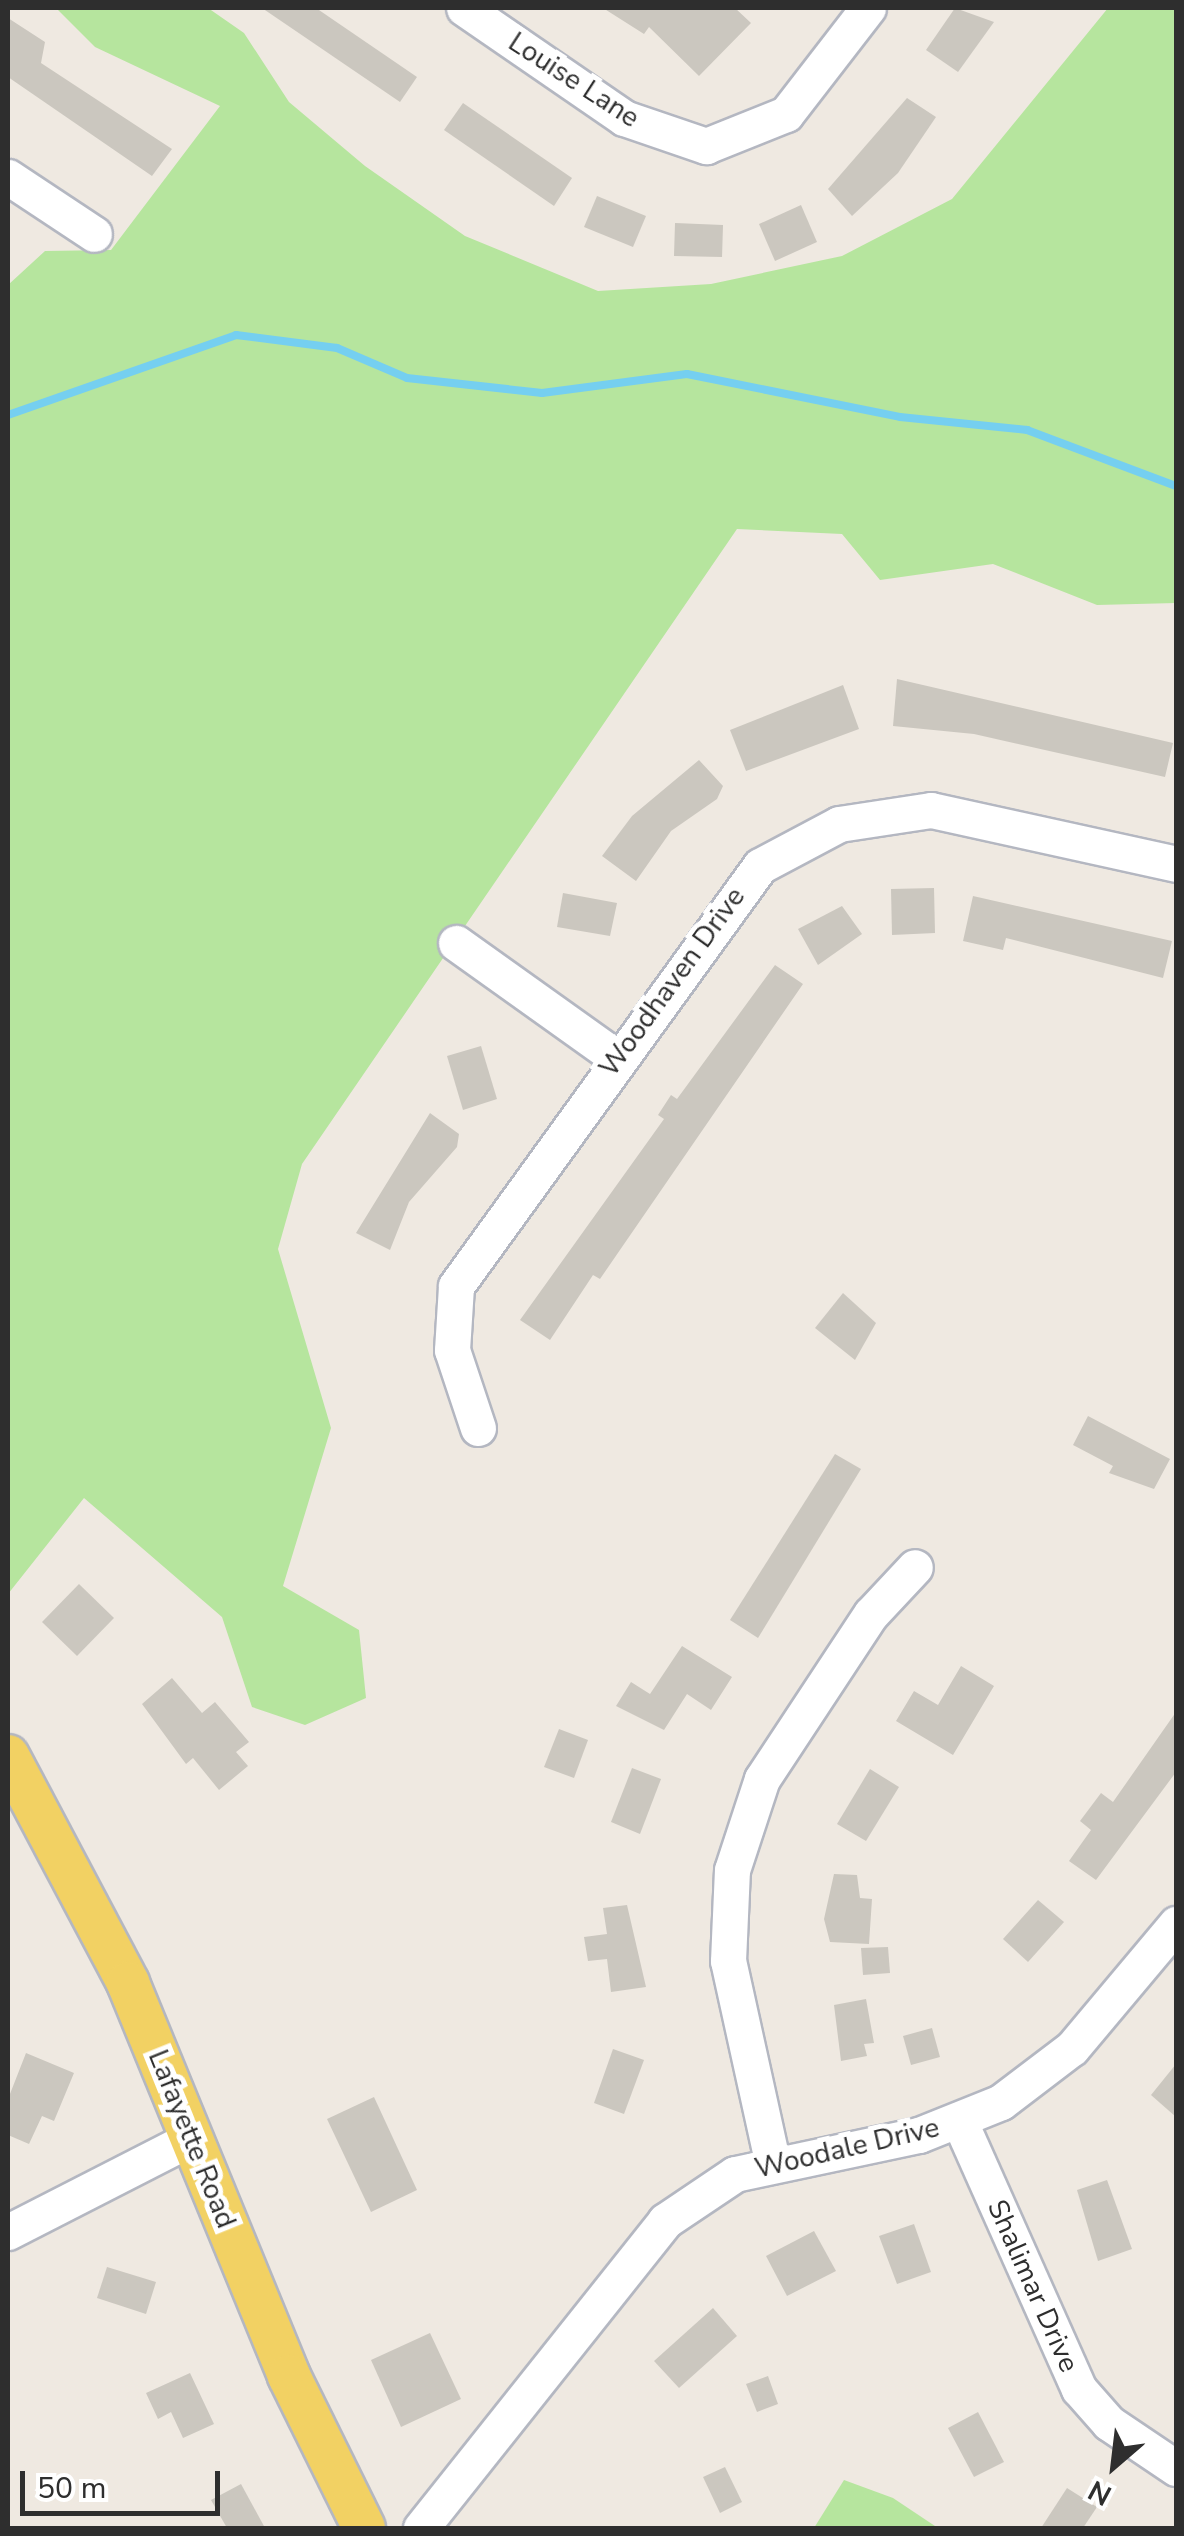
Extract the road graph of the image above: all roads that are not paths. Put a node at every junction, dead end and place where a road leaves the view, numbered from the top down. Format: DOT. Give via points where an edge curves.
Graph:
graph roads {
  1 [pos="464,8"];
  2 [pos="868,8"];
  3 [pos="8,177"];
  4 [pos="94,234"];
  5 [pos="1176,864"];
  6 [pos="456,942"];
  7 [pos="616,1057"];
  8 [pos="478,1428"];
  9 [pos="915,1567"];
  10 [pos="8,1756"];
  11 [pos="1176,1924"];
  12 [pos="960,2122"];
  13 [pos="192,2138"];
  14 [pos="774,2165"];
  15 [pos="8,2232"];
  16 [pos="1176,2468"];
  17 [pos="364,2528"];
  18 [pos="421,2528"];
  1 -- 2 [label="street, Louise Lane" via="624,118 706,146 786,114"];
  3 -- 4 [label="street"];
  5 -- 7 [label="street, Woodhaven Drive" via="931,810 838,824 760,866"];
  6 -- 7 [label="street"];
  7 -- 8 [label="street, Woodhaven Drive" via="456,1286 452,1350"];
  9 -- 14 [label="street" via="871,1614 762,1779 732,1870 728,1961"];
  10 -- 13 [label="main road, Lafayette Road" via="128,1983"];
  11 -- 12 [label="street, Woodale Drive" via="1072,2048"];
  12 -- 14 [label="street, Woodale Drive"];
  12 -- 16 [label="street, Shalimar Drive" via="1079,2389 1110,2423"];
  13 -- 15 [label="street"];
  13 -- 17 [label="main road, Lafayette Road" via="289,2376"];
  14 -- 18 [label="street, Woodale Drive" via="735,2174 665,2220"];
}
